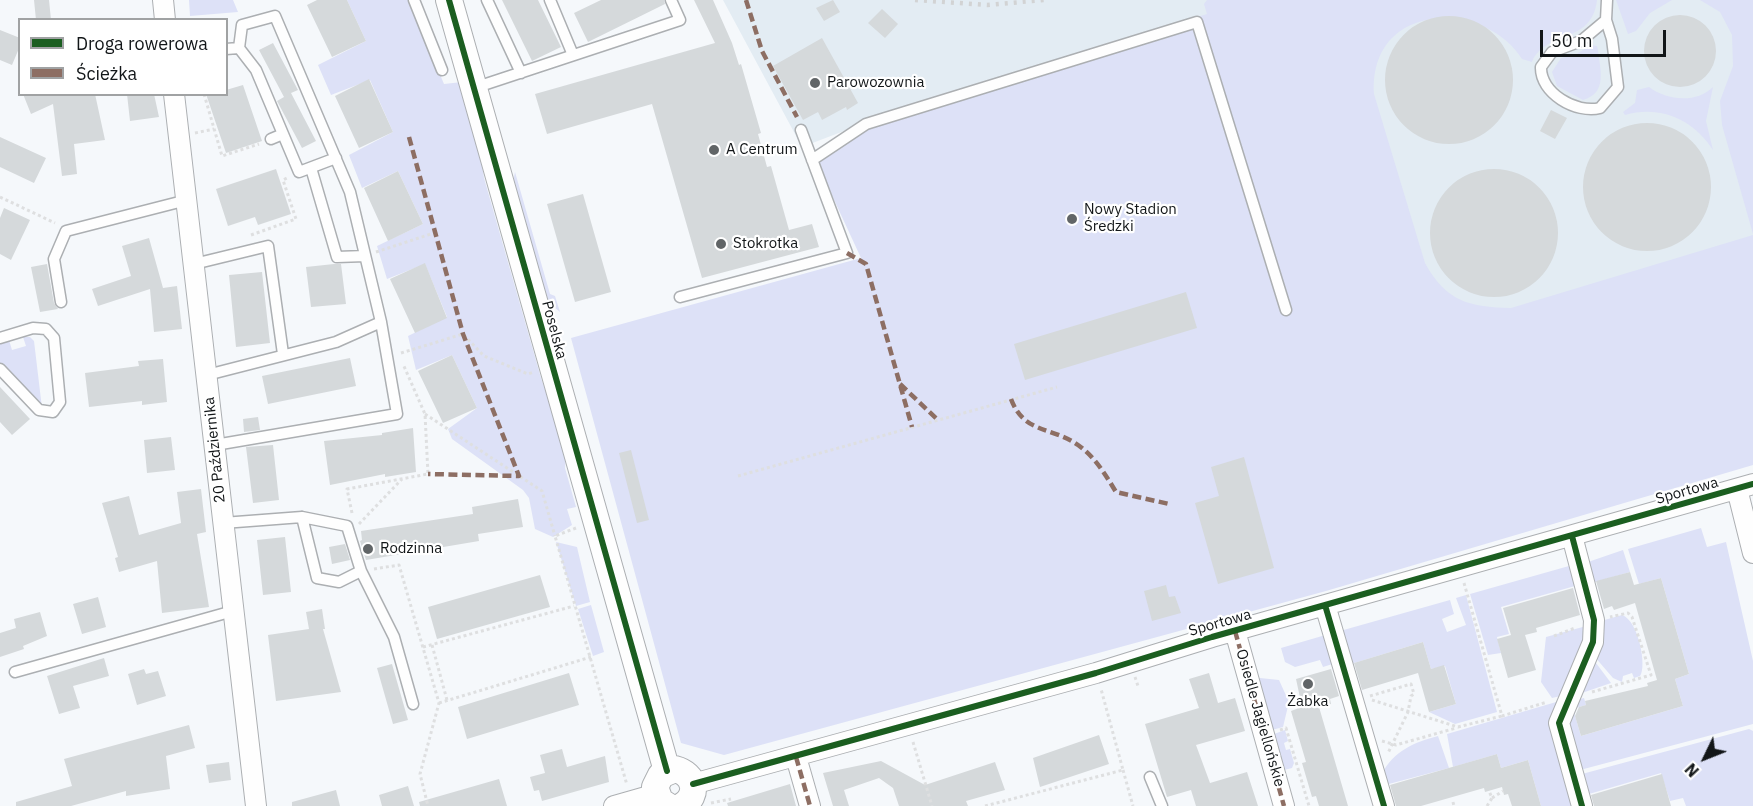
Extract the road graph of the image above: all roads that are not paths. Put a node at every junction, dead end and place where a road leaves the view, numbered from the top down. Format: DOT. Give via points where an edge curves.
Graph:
graph roads {
  1 [pos="163,0"];
  2 [pos="414,0"];
  3 [pos="449,0"];
  4 [pos="487,0"];
  5 [pos="550,0"];
  6 [pos="671,0"];
  7 [pos="1607,0"];
  8 [pos="165,18"];
  9 [pos="1606,20"];
  10 [pos="238,48"];
  11 [pos="228,50"];
  12 [pos="573,55"];
  13 [pos="442,70"];
  14 [pos="521,74"];
  15 [pos="474,88"];
  16 [pos="174,96"];
  17 [pos="801,130"];
  18 [pos="283,134"];
  19 [pos="268,140"];
  20 [pos="336,158"];
  21 [pos="812,160"];
  22 [pos="306,170"];
  23 [pos="187,200"];
  24 [pos="365,256"];
  25 [pos="194,264"];
  26 [pos="680,297"];
  27 [pos="61,302"];
  28 [pos="1286,310"];
  29 [pos="381,322"];
  30 [pos="0,338"];
  31 [pos="282,354"];
  32 [pos="0,369"];
  33 [pos="207,375"];
  34 [pos="215,445"];
  35 [pos="1745,487"];
  36 [pos="302,517"];
  37 [pos="223,523"];
  38 [pos="1572,536"];
  39 [pos="1753,554"];
  40 [pos="361,571"];
  41 [pos="1325,605"];
  42 [pos="233,611"];
  43 [pos="1235,631"];
  44 [pos="15,672"];
  45 [pos="413,704"];
  46 [pos="796,758"];
  47 [pos="667,771"];
  48 [pos="1150,777"];
  49 [pos="687,795"];
  50 [pos="662,800"];
  51 [pos="256,806"];
  52 [pos="614,806"];
  53 [pos="810,806"];
  54 [pos="1162,806"];
  55 [pos="1284,806"];
  56 [pos="1384,806"];
  57 [pos="1582,806"];
  1 -- 8 [label="street"];
  2 -- 13 [label="lane"];
  3 -- 15 [label="street, Poselska"];
  4 -- 14 [label="lane"];
  5 -- 12 [label="lane"];
  6 -- 12 [label="lane" via="680,20"];
  7 -- 9 [label="lane"];
  9 -- 9 [label="lane" via="1581,41 1552,52 1541,67 1549,91 1582,109 1600,108 1618,87"];
  10 -- 11 [label="lane"];
  10 -- 18 [label="lane" via="256,70"];
  10 -- 20 [label="lane" via="242,25 275,16"];
  12 -- 14 [label="lane"];
  14 -- 15 [label="lane"];
  15 -- 47 [label="street, Poselska"];
  16 -- 23 [label="street, 20 Października"];
  17 -- 21 [label="lane"];
  18 -- 19 [label="lane"];
  18 -- 22 [label="lane" via="299,172"];
  20 -- 22 [label="lane"];
  20 -- 24 [label="lane" via="350,192"];
  21 -- 26 [label="lane" via="847,253"];
  21 -- 28 [label="lane" via="866,124 1197,22"];
  22 -- 24 [label="lane" via="337,256"];
  23 -- 25 [label="street, 20 Października"];
  23 -- 27 [label="lane" via="66,231 54,259"];
  24 -- 29 [label="lane"];
  25 -- 31 [label="lane" via="268,246"];
  25 -- 33 [label="street, 20 Października"];
  29 -- 31 [label="lane" via="336,342"];
  29 -- 34 [label="lane" via="397,414"];
  30 -- 32 [label="lane" via="33,328 46,329 54,338 60,402 53,412 39,410"];
  31 -- 33 [label="lane"];
  33 -- 34 [label="street, 20 Października"];
  34 -- 37 [label="street, 20 Października"];
  35 -- 38 [label="street, Sportowa"];
  35 -- 39 [label="street"];
  36 -- 37 [label="lane"];
  36 -- 40 [label="lane" via="347,526"];
  36 -- 40 [label="lane" via="317,578 339,582"];
  37 -- 42 [label="street, 20 Października"];
  38 -- 41 [label="street, Sportowa"];
  38 -- 57 [label="street" via="1594,620 1593,642 1559,723"];
  40 -- 45 [label="lane" via="394,637"];
  41 -- 43 [label="street, Sportowa"];
  41 -- 56 [label="street"];
  42 -- 44 [label="lane"];
  42 -- 51 [label="street, 20 Października"];
  43 -- 46 [label="street, Sportowa"];
  43 -- 55 [label="street, Osiedle Jagiellońskie"];
  46 -- 49 [label="street, Sportowa"];
  46 -- 53 [label="street"];
  47 -- 49 [label="street" via="683,771"];
  47 -- 50 [label="street" via="657,780"];
  48 -- 54 [label="lane"];
  50 -- 52 [label="street"];
}
